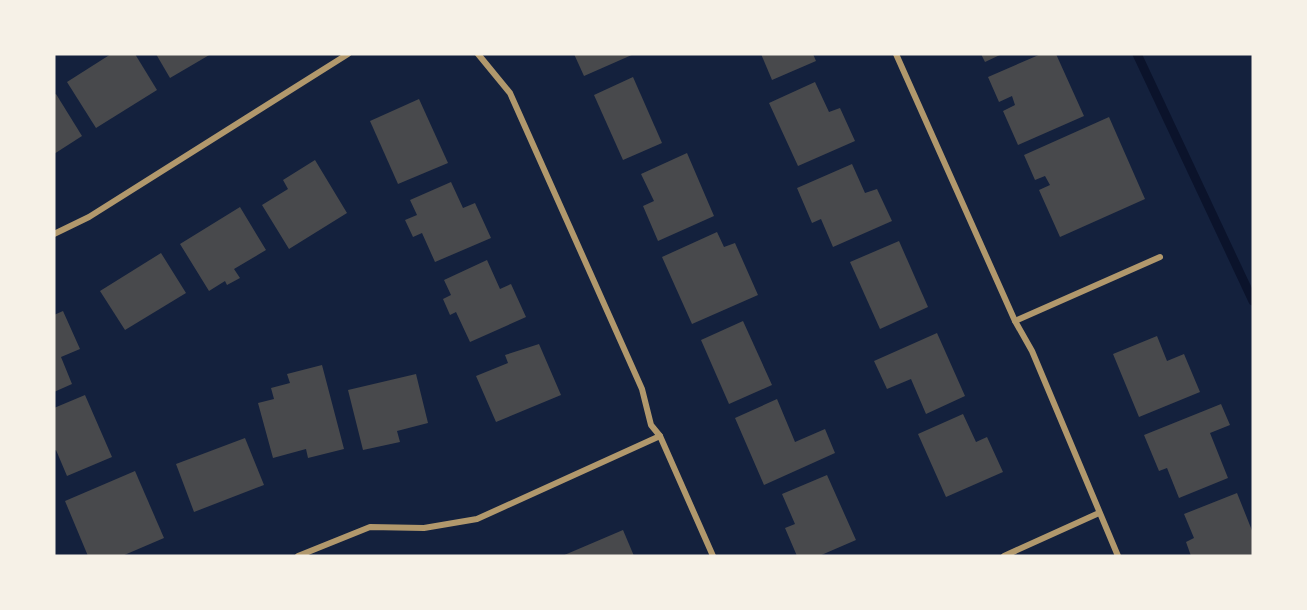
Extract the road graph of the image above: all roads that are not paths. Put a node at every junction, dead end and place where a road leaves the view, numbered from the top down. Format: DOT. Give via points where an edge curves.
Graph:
graph roads {
  1 [pos="348,54"];
  2 [pos="478,54"];
  3 [pos="896,54"];
  4 [pos="54,234"];
  5 [pos="1161,256"];
  6 [pos="1015,321"];
  7 [pos="660,436"];
  8 [pos="1099,513"];
  9 [pos="298,556"];
  10 [pos="713,556"];
  11 [pos="1004,556"];
  12 [pos="1118,556"];
  1 -- 4 [label="street" via="89,217"];
  2 -- 7 [label="street" via="510,93 642,389 651,425"];
  3 -- 6 [label="street"];
  5 -- 6 [label="street"];
  6 -- 8 [label="street" via="1032,351"];
  7 -- 9 [label="street" via="477,519 424,528 370,527"];
  7 -- 10 [label="street"];
  8 -- 11 [label="street"];
  8 -- 12 [label="street"];
}
